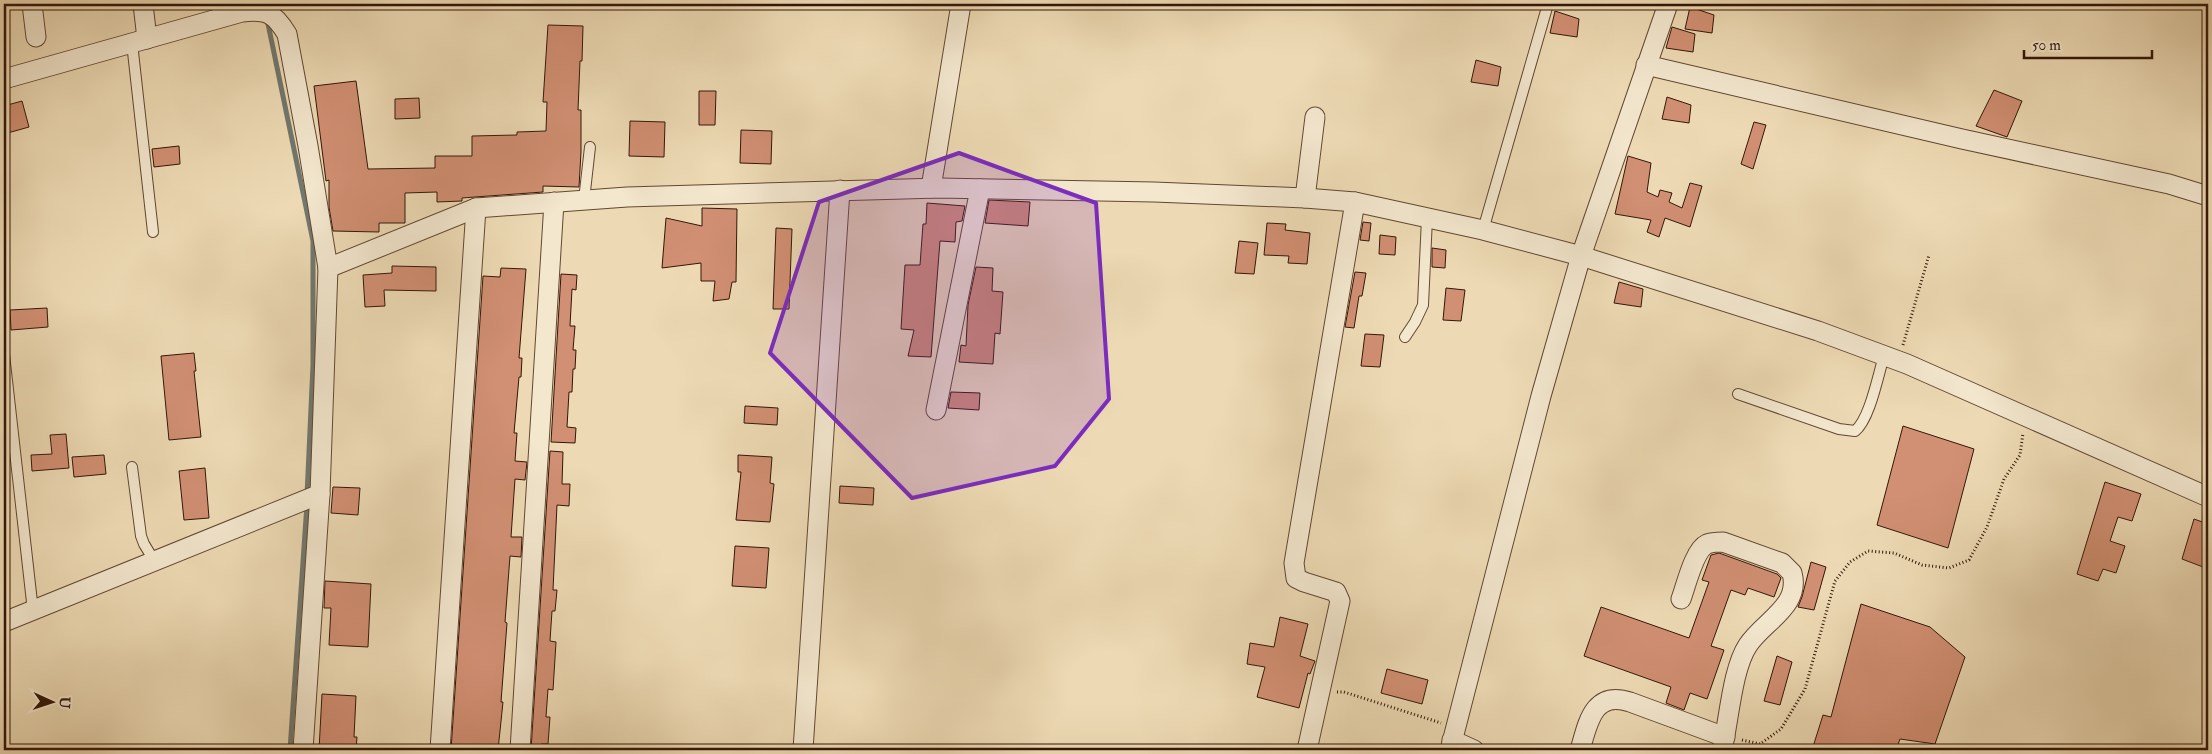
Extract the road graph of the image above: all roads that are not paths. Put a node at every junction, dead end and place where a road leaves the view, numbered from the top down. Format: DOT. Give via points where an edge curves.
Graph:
graph roads {
  1 [pos="32,4"];
  2 [pos="144,4"];
  3 [pos="961,4"];
  4 [pos="1548,4"];
  5 [pos="1668,4"];
  6 [pos="36,37"];
  7 [pos="140,41"];
  8 [pos="1642,76"];
  9 [pos="4,79"];
  10 [pos="1314,117"];
  11 [pos="590,147"];
  12 [pos="932,188"];
  13 [pos="980,189"];
  14 [pos="840,190"];
  15 [pos="2208,196"];
  16 [pos="1305,198"];
  17 [pos="584,200"];
  18 [pos="554,202"];
  19 [pos="1355,202"];
  20 [pos="476,208"];
  21 [pos="1427,218"];
  22 [pos="1484,230"];
  23 [pos="153,232"];
  24 [pos="1581,256"];
  25 [pos="328,268"];
  26 [pos="1405,337"];
  27 [pos="4,354"];
  28 [pos="1891,358"];
  29 [pos="1738,394"];
  30 [pos="936,410"];
  31 [pos="132,467"];
  32 [pos="320,494"];
  33 [pos="2208,497"];
  34 [pos="155,562"];
  35 [pos="1681,599"];
  36 [pos="34,611"];
  37 [pos="4,622"];
  38 [pos="1452,740"];
  39 [pos="1724,744"];
  40 [pos="303,750"];
  41 [pos="440,750"];
  42 [pos="520,750"];
  43 [pos="803,750"];
  44 [pos="1308,750"];
  45 [pos="1474,750"];
  46 [pos="1580,750"];
  1 -- 6 [label="street"];
  2 -- 7 [label="street"];
  3 -- 12 [label="street"];
  4 -- 22 [label="lane"];
  5 -- 8 [label="street"];
  7 -- 9 [label="street"];
  7 -- 23 [label="lane"];
  7 -- 25 [label="street" via="242,12 264,11 278,19 287,34"];
  8 -- 15 [label="street" via="1962,139 2169,184"];
  8 -- 24 [label="street"];
  10 -- 16 [label="street"];
  11 -- 17 [label="lane"];
  12 -- 13 [label="street"];
  12 -- 14 [label="street"];
  13 -- 16 [label="street"];
  13 -- 30 [label="street"];
  14 -- 17 [label="street"];
  14 -- 43 [label="street"];
  16 -- 19 [label="street"];
  17 -- 18 [label="street"];
  18 -- 20 [label="street"];
  18 -- 42 [label="street"];
  19 -- 21 [label="street"];
  19 -- 44 [label="street" via="1294,563 1296,578 1336,592 1339,598"];
  20 -- 25 [label="street"];
  20 -- 41 [label="street"];
  21 -- 22 [label="street"];
  21 -- 26 [label="lane" via="1423,305"];
  22 -- 24 [label="street"];
  24 -- 28 [label="street" via="1754,309"];
  24 -- 38 [label="street" via="1541,396"];
  25 -- 32 [label="street"];
  27 -- 36 [label="lane"];
  28 -- 29 [label="lane" via="1860,427 1854,431 1839,429"];
  28 -- 33 [label="street"];
  31 -- 34 [label="lane" via="141,536"];
  32 -- 34 [label="street"];
  32 -- 40 [label="street"];
  34 -- 36 [label="street"];
  35 -- 39 [label="street" via="1699,551 1714,542 1723,542 1782,563 1792,573 1794,588 1788,603 1747,647 1739,668"];
  36 -- 37 [label="street"];
  38 -- 45 [label="street"];
  39 -- 46 [label="street" via="1615,698 1604,702 1593,713"];
}
